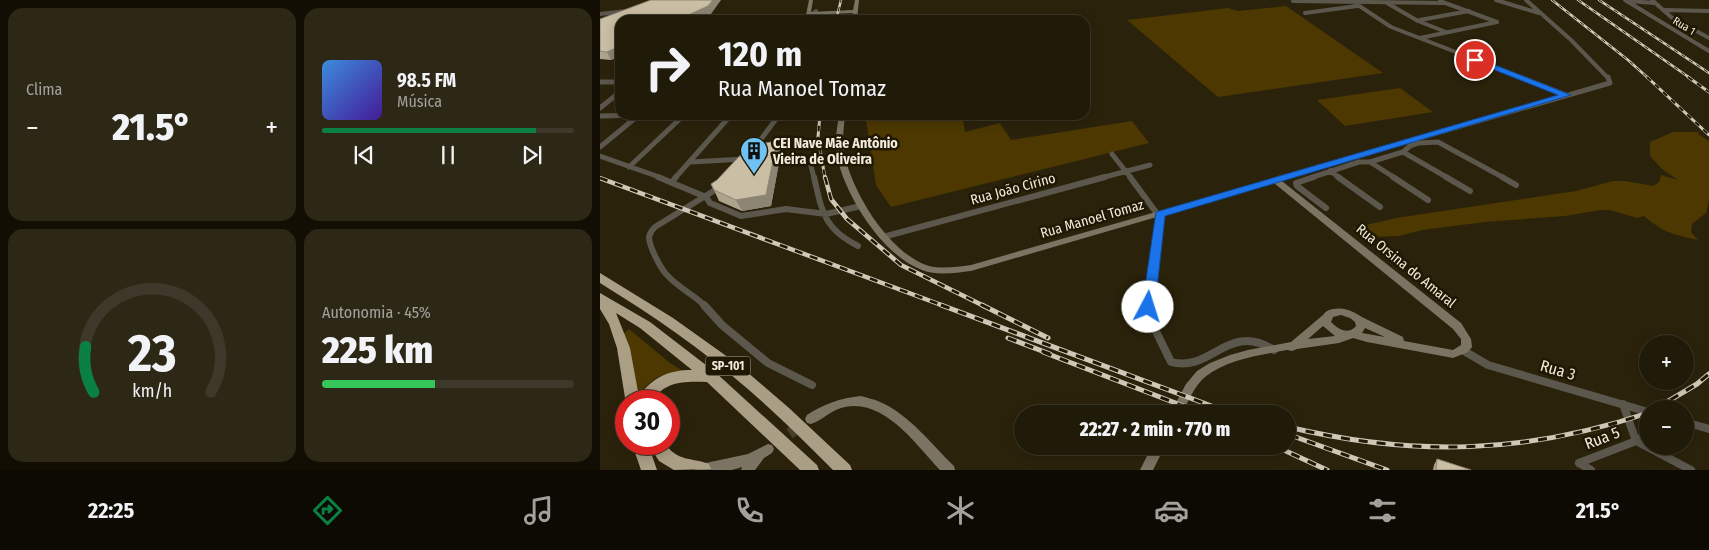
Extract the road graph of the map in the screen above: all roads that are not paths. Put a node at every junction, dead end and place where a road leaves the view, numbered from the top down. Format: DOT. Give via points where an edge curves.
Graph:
graph roads {
  1 [pos="811,0"];
  2 [pos="857,0"];
  3 [pos="1437,0"];
  4 [pos="1496,0"];
  5 [pos="1526,0"];
  6 [pos="1293,1"];
  7 [pos="1352,1"];
  8 [pos="1366,1"];
  9 [pos="1626,1"];
  10 [pos="1653,1"];
  11 [pos="1386,2"];
  12 [pos="1444,3"];
  13 [pos="1357,6"];
  14 [pos="630,10"];
  15 [pos="856,10"];
  16 [pos="1663,10"];
  17 [pos="1469,11"];
  18 [pos="1709,11"];
  19 [pos="1305,13"];
  20 [pos="600,14"];
  21 [pos="809,14"];
  22 [pos="1543,14"];
  23 [pos="855,15"];
  24 [pos="1418,20"];
  25 [pos="1673,30"];
  26 [pos="1695,30"];
  27 [pos="1447,32"];
  28 [pos="1418,38"];
  29 [pos="1709,38"];
  30 [pos="1709,51"];
  31 [pos="600,82"];
  32 [pos="615,82"];
  33 [pos="1566,95"];
  34 [pos="615,96"];
  35 [pos="600,108"];
  36 [pos="600,116"];
  37 [pos="615,116"];
  38 [pos="633,120"];
  39 [pos="679,120"];
  40 [pos="727,120"];
  41 [pos="775,120"];
  42 [pos="841,120"];
  43 [pos="600,146"];
  44 [pos="1369,152"];
  45 [pos="1403,152"];
  46 [pos="1112,154"];
  47 [pos="600,156"];
  48 [pos="746,159"];
  49 [pos="1379,159"];
  50 [pos="691,162"];
  51 [pos="1370,162"];
  52 [pos="1150,165"];
  53 [pos="740,166"];
  54 [pos="811,166"];
  55 [pos="629,167"];
  56 [pos="1330,170"];
  57 [pos="1126,172"];
  58 [pos="1274,180"];
  59 [pos="672,182"];
  60 [pos="724,183"];
  61 [pos="1516,185"];
  62 [pos="1470,191"];
  63 [pos="706,197"];
  64 [pos="1428,200"];
  65 [pos="861,206"];
  66 [pos="1326,208"];
  67 [pos="1380,208"];
  68 [pos="826,214"];
  69 [pos="1160,214"];
  70 [pos="883,237"];
  71 [pos="858,246"];
  72 [pos="600,277"];
  73 [pos="600,298"];
  74 [pos="1326,318"];
  75 [pos="1359,320"];
  76 [pos="1350,334"];
  77 [pos="1416,346"];
  78 [pos="1292,347"];
  79 [pos="1274,350"];
  80 [pos="1464,351"];
  81 [pos="710,376"];
  82 [pos="812,385"];
  83 [pos="630,390"];
  84 [pos="653,390"];
  85 [pos="1624,404"];
  86 [pos="1181,405"];
  87 [pos="1639,409"];
  88 [pos="811,419"];
  89 [pos="1694,425"];
  90 [pos="1709,429"];
  91 [pos="1639,439"];
  92 [pos="1636,441"];
  93 [pos="644,455"];
  94 [pos="666,455"];
  95 [pos="1149,464"];
  96 [pos="727,468"];
  97 [pos="649,470"];
  98 [pos="702,470"];
  99 [pos="748,470"];
  100 [pos="810,470"];
  101 [pos="844,470"];
  102 [pos="949,470"];
  103 [pos="1139,470"];
  104 [pos="1591,470"];
  105 [pos="1691,470"];
  1 -- 21 [label="street"];
  2 -- 15 [label="street"];
  3 -- 12 [label="street"];
  4 -- 22 [label="street"];
  5 -- 22 [label="street"];
  6 -- 7 [label="street"];
  7 -- 8 [label="street"];
  7 -- 13 [label="street"];
  8 -- 11 [label="street"];
  9 -- 10 [label="street"];
  9 -- 25 [label="street, Rua 1"];
  10 -- 16 [label="street"];
  11 -- 12 [label="street"];
  11 -- 24 [label="street"];
  12 -- 17 [label="street"];
  13 -- 19 [label="street"];
  13 -- 28 [label="street" via="1391,27"];
  14 -- 20 [label="street"];
  15 -- 21 [label="street"];
  15 -- 23 [label="street"];
  16 -- 18 [label="street"];
  16 -- 26 [label="street"];
  17 -- 24 [label="street"];
  17 -- 27 [label="street" via="1497,21"];
  22 -- 33 [label="street, Rua Manoel Tomaz" via="1611,81"];
  24 -- 27 [label="street"];
  25 -- 26 [label="street"];
  25 -- 30 [label="street, Rua 1"];
  26 -- 29 [label="street"];
  27 -- 28 [label="street"];
  28 -- 33 [label="street"];
  31 -- 32 [label="street"];
  33 -- 44 [label="street, Rua Manoel Tomaz"];
  34 -- 35 [label="street"];
  36 -- 37 [label="street"];
  38 -- 43 [label="street"];
  39 -- 55 [label="street"];
  40 -- 50 [label="street"];
  41 -- 48 [label="street"];
  42 -- 65 [label="street, Rua Manoel Tomaz" via="841,158"];
  44 -- 49 [label="street"];
  44 -- 58 [label="street, Rua Manoel Tomaz"];
  45 -- 49 [label="street"];
  45 -- 61 [label="street" via="1407,147 1435,141"];
  45 -- 62 [label="street"];
  46 -- 57 [label="street"];
  47 -- 55 [label="street"];
  48 -- 50 [label="street"];
  48 -- 53 [label="street"];
  49 -- 51 [label="street"];
  50 -- 59 [label="street"];
  51 -- 56 [label="street"];
  51 -- 64 [label="street"];
  52 -- 57 [label="street, Rua João Cirino"];
  54 -- 68 [label="street"];
  55 -- 59 [label="street"];
  56 -- 66 [label="street" via="1296,183"];
  56 -- 67 [label="street"];
  57 -- 69 [label="street"];
  57 -- 70 [label="street, Rua João Cirino"];
  58 -- 69 [label="street, Rua Manoel Tomaz"];
  58 -- 80 [label="street, Rua Orsina do Amaral" via="1458,326 1468,342"];
  59 -- 63 [label="street"];
  60 -- 63 [label="street"];
  63 -- 68 [label="street" via="710,203 741,216 786,209"];
  63 -- 82 [label="street" via="650,233 653,251 667,276 696,297 745,344 781,371"];
  65 -- 68 [label="street"];
  65 -- 70 [label="street, Rua Manoel Tomaz"];
  68 -- 71 [label="street" via="830,227"];
  69 -- 70 [label="street, Rua Manoel Tomaz" via="955,271 925,268 910,261"];
  69 -- 79 [label="street" via="1149,316 1170,362 1186,365 1236,341 1259,341"];
  72 -- 101 [label="highway, SP-101" via="659,314 721,360 775,404"];
  73 -- 81 [label="highway, SP-101" via="645,325"];
  73 -- 83 [label="highway" via="618,326"];
  74 -- 75 [label="street" via="1331,313 1342,311"];
  74 -- 76 [label="street" via="1326,323 1334,331"];
  74 -- 78 [label="street"];
  75 -- 76 [label="street" via="1361,326"];
  75 -- 77 [label="street"];
  76 -- 77 [label="street"];
  76 -- 78 [label="street" via="1340,339"];
  77 -- 80 [label="street" via="1453,354"];
  78 -- 79 [label="street"];
  79 -- 86 [label="street" via="1223,361 1209,369 1192,384"];
  80 -- 85 [label="street, Rua 3" via="1488,365"];
  81 -- 84 [label="highway" via="679,375"];
  81 -- 100 [label="highway, SP-101"];
  85 -- 87 [label="street, Rua 3"];
  85 -- 92 [label="street"];
  88 -- 102 [label="street" via="846,402 870,402 888,410"];
  89 -- 90 [label="street"];
  91 -- 92 [label="street, Rua 5"];
  92 -- 104 [label="street, Rua 5" via="1579,463"];
  92 -- 105 [label="street"];
  93 -- 97 [label="highway"];
  94 -- 98 [label="highway" via="688,468"];
  95 -- 103 [label="street"];
  96 -- 98 [label="street"];
  96 -- 99 [label="street" via="764,452"];
}
